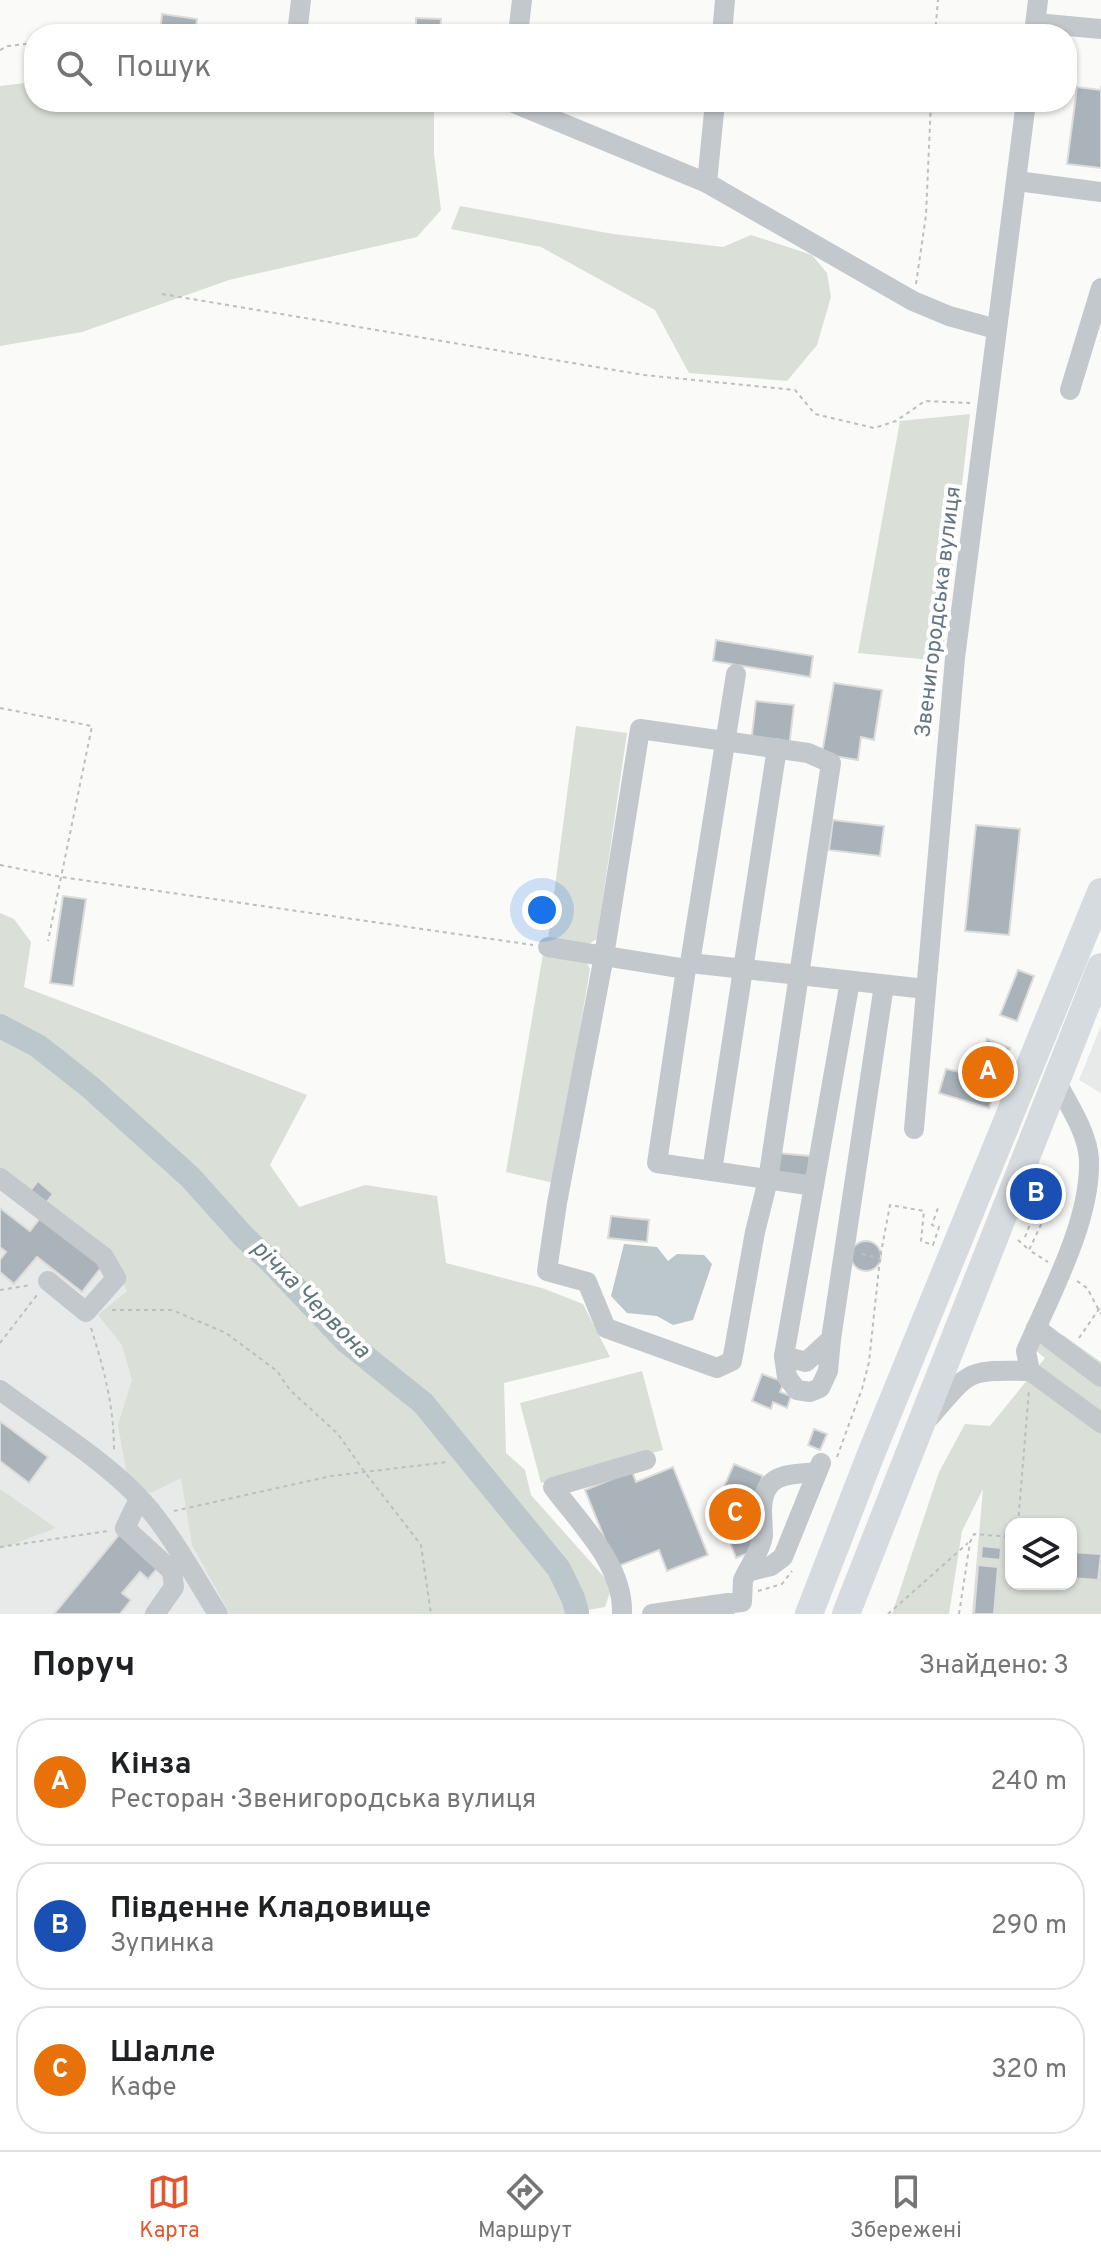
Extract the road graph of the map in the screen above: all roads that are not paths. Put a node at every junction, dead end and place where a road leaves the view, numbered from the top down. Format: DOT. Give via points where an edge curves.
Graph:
graph roads {
  1 [pos="301,0"];
  2 [pos="522,0"];
  3 [pos="725,0"];
  4 [pos="1038,0"];
  5 [pos="298,24"];
  6 [pos="519,24"];
  7 [pos="723,24"];
  8 [pos="1035,24"];
  9 [pos="1077,29"];
  10 [pos="1101,29"];
  11 [pos="535,112"];
  12 [pos="714,112"];
  13 [pos="1025,112"];
  14 [pos="1017,181"];
  15 [pos="707,183"];
  16 [pos="1101,192"];
  17 [pos="1101,288"];
  18 [pos="996,329"];
  19 [pos="1070,390"];
  20 [pos="736,674"];
  21 [pos="726,741"];
  22 [pos="777,748"];
  23 [pos="1101,892"];
  24 [pos="548,947"];
  25 [pos="604,956"];
  26 [pos="688,966"];
  27 [pos="1101,967"];
  28 [pos="743,969"];
  29 [pos="798,975"];
  30 [pos="850,981"];
  31 [pos="884,985"];
  32 [pos="926,989"];
  33 [pos="1056,1081"];
  34 [pos="914,1129"];
  35 [pos="712,1171"];
  36 [pos="0,1178"];
  37 [pos="768,1180"];
  38 [pos="814,1186"];
  39 [pos="48,1281"];
  40 [pos="1036,1328"];
  41 [pos="831,1339"];
  42 [pos="784,1356"];
  43 [pos="1030,1371"];
  44 [pos="1101,1377"];
  45 [pos="0,1390"];
  46 [pos="1101,1423"];
  47 [pos="917,1432"];
  48 [pos="646,1460"];
  49 [pos="139,1499"];
  50 [pos="178,1566"];
  51 [pos="747,1572"];
  52 [pos="730,1604"];
  53 [pos="155,1614"];
  54 [pos="218,1614"];
  55 [pos="622,1614"];
  56 [pos="652,1614"];
  57 [pos="809,1614"];
  58 [pos="846,1614"];
  1 -- 5 [label="street"];
  2 -- 6 [label="street"];
  3 -- 7 [label="street"];
  4 -- 8 [label="street"];
  9 -- 10 [label="street"];
  11 -- 15 [label="street"];
  12 -- 15 [label="street"];
  13 -- 14 [label="street, Звенигородська вулиця"];
  14 -- 16 [label="street"];
  14 -- 18 [label="street, Звенигородська вулиця"];
  15 -- 18 [label="street" via="913,301"];
  17 -- 19 [label="street"];
  18 -- 32 [label="street, Звенигородська вулиця" via="955,658"];
  20 -- 21 [label="street"];
  21 -- 22 [label="street"];
  21 -- 25 [label="street" via="640,729"];
  21 -- 26 [label="street"];
  22 -- 28 [label="street"];
  22 -- 29 [label="street" via="831,763"];
  23 -- 57 [label="highway"];
  24 -- 25 [label="street"];
  25 -- 26 [label="street"];
  25 -- 37 [label="street" via="547,1271 587,1282 606,1328 717,1368 732,1361"];
  26 -- 28 [label="street"];
  26 -- 35 [label="street" via="657,1163"];
  27 -- 33 [label="highway"];
  28 -- 29 [label="street"];
  28 -- 35 [label="street"];
  29 -- 30 [label="street"];
  29 -- 37 [label="street"];
  30 -- 31 [label="street"];
  30 -- 38 [label="street"];
  31 -- 32 [label="street"];
  31 -- 41 [label="street"];
  32 -- 34 [label="street, Звенигородська вулиця"];
  33 -- 40 [label="street" via="1089,1160 1081,1221"];
  33 -- 47 [label="highway"];
  35 -- 37 [label="street"];
  36 -- 39 [label="street" via="109,1263 116,1278 86,1312"];
  37 -- 38 [label="street"];
  38 -- 42 [label="street"];
  40 -- 43 [label="street" via="1026,1351"];
  40 -- 44 [label="street"];
  41 -- 42 [label="street" via="806,1362"];
  41 -- 42 [label="street" via="828,1371 820,1388 810,1392 797,1390 787,1377"];
  43 -- 46 [label="street"];
  43 -- 47 [label="street" via="973,1373"];
  45 -- 49 [label="street"];
  47 -- 58 [label="highway"];
  48 -- 55 [label="street" via="553,1487 613,1568"];
  49 -- 50 [label="street" via="155,1516"];
  49 -- 50 [label="street" via="125,1528"];
  50 -- 53 [label="street" via="174,1587"];
  50 -- 54 [label="street"];
  51 -- 51 [label="street" via="763,1536 766,1486 825,1465 783,1557"];
  51 -- 52 [label="street"];
  52 -- 56 [label="street"];
}
